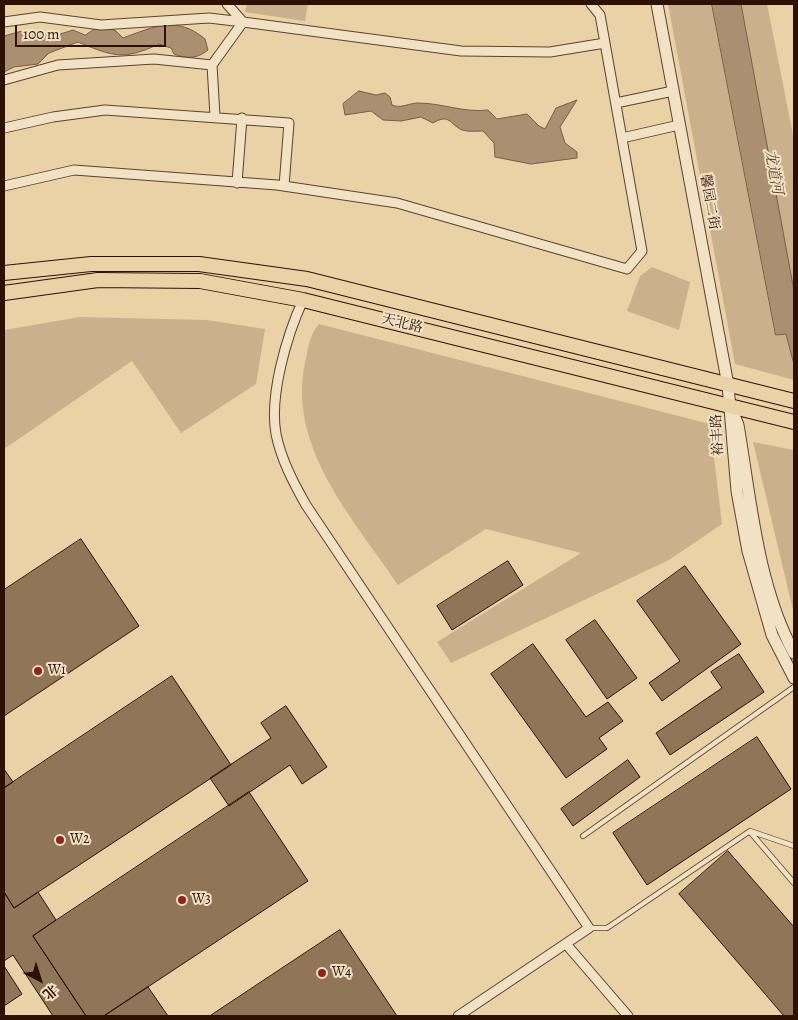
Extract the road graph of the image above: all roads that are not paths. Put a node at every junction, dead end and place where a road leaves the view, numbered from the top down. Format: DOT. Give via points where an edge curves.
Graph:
graph roads {
  1 [pos="228,4"];
  2 [pos="591,4"];
  3 [pos="657,4"];
  4 [pos="4,22"];
  5 [pos="243,22"];
  6 [pos="605,43"];
  7 [pos="212,65"];
  8 [pos="4,80"];
  9 [pos="673,91"];
  10 [pos="616,103"];
  11 [pos="215,116"];
  12 [pos="242,118"];
  13 [pos="679,125"];
  14 [pos="4,128"];
  15 [pos="622,138"];
  16 [pos="237,183"];
  17 [pos="4,186"];
  18 [pos="284,186"];
  19 [pos="4,273"];
  20 [pos="4,293"];
  21 [pos="304,300"];
  22 [pos="728,385"];
  23 [pos="794,401"];
  24 [pos="731,406"];
  25 [pos="794,422"];
  26 [pos="794,652"];
  27 [pos="794,678"];
  28 [pos="794,687"];
  29 [pos="750,832"];
  30 [pos="583,836"];
  31 [pos="794,846"];
  32 [pos="794,883"];
  33 [pos="589,928"];
  34 [pos="566,944"];
  35 [pos="458,1016"];
  36 [pos="628,1016"];
  1 -- 5 [label="street"];
  2 -- 6 [label="street" via="600,15"];
  3 -- 9 [label="street, 馨园二街"];
  4 -- 5 [label="street" via="40,18 101,25 210,18"];
  5 -- 6 [label="street" via="461,50 550,52"];
  5 -- 7 [label="street"];
  6 -- 10 [label="street"];
  7 -- 8 [label="street" via="154,59 58,65"];
  7 -- 11 [label="street"];
  9 -- 10 [label="street"];
  9 -- 13 [label="street, 馨园二街"];
  10 -- 15 [label="street"];
  11 -- 12 [label="street"];
  11 -- 14 [label="street" via="105,110"];
  12 -- 16 [label="street"];
  12 -- 18 [label="street" via="289,123"];
  13 -- 15 [label="street"];
  13 -- 22 [label="street, 馨园二街"];
  15 -- 18 [label="street" via="642,251 627,269 397,203"];
  16 -- 17 [label="street" via="74,170"];
  16 -- 18 [label="street"];
  19 -- 22 [label="main road, 天北路" via="91,264 199,264 307,279"];
  20 -- 21 [label="main road, 天北路" via="98,280 200,281"];
  21 -- 24 [label="main road, 天北路"];
  21 -- 33 [label="street" via="291,328 274,402 276,434 287,471 306,505"];
  22 -- 23 [label="main road, 天北路"];
  22 -- 24 [label="street, 馨园二街"];
  24 -- 25 [label="main road, 天北路"];
  24 -- 26 [label="street, 裕丰路" via="738,425 760,550"];
  24 -- 27 [label="street, 裕丰路" via="737,491 748,551 772,635"];
  28 -- 30 [label="lane"];
  29 -- 31 [label="lane"];
  29 -- 32 [label="lane"];
  29 -- 33 [label="lane" via="607,928"];
  33 -- 34 [label="street"];
  34 -- 35 [label="street"];
  34 -- 36 [label="street"];
}
